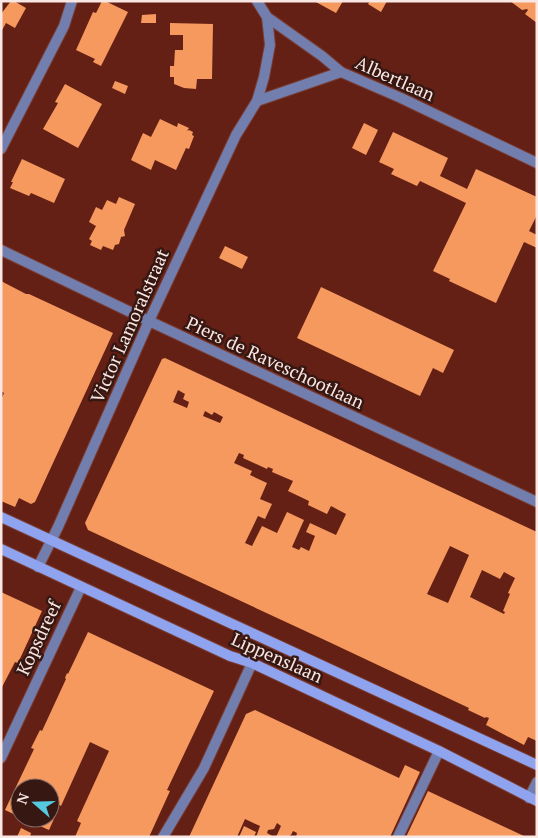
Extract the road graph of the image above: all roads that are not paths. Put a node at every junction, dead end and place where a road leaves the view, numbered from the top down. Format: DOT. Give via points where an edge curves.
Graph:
graph roads {
  1 [pos="72,1"];
  2 [pos="257,1"];
  3 [pos="267,17"];
  4 [pos="341,72"];
  5 [pos="257,101"];
  6 [pos="1,149"];
  7 [pos="537,163"];
  8 [pos="1,250"];
  9 [pos="149,321"];
  10 [pos="537,502"];
  11 [pos="1,517"];
  12 [pos="51,541"];
  13 [pos="1,549"];
  14 [pos="38,567"];
  15 [pos="81,587"];
  16 [pos="252,663"];
  17 [pos="439,751"];
  18 [pos="1,758"];
  19 [pos="537,765"];
  20 [pos="537,782"];
  21 [pos="533,800"];
  22 [pos="163,837"];
  23 [pos="398,837"];
  1 -- 6 [label="street" via="64,26"];
  2 -- 3 [label="street, Albertlaan"];
  3 -- 4 [label="street, Albertlaan"];
  3 -- 5 [label="street, Victor Lamoralstraat" via="270,45"];
  4 -- 5 [label="street"];
  4 -- 7 [label="street, Albertlaan"];
  5 -- 9 [label="street, Victor Lamoralstraat" via="236,135"];
  8 -- 9 [label="street, Piers de Raveschootlaan"];
  9 -- 10 [label="street, Piers de Raveschootlaan"];
  9 -- 12 [label="street, Victor Lamoralstraat"];
  11 -- 12 [label="main road, Lippenslaan"];
  12 -- 14 [label="street, Victor Lamoralstraat"];
  12 -- 19 [label="main road, Lippenslaan"];
  13 -- 14 [label="main road, Lippenslaan"];
  14 -- 15 [label="main road, Lippenslaan"];
  15 -- 16 [label="main road, Lippenslaan" via="230,656"];
  15 -- 18 [label="street, Kopsdreef"];
  16 -- 17 [label="main road, Lippenslaan"];
  16 -- 22 [label="street" via="204,768"];
  17 -- 21 [label="main road, Lippenslaan"];
  17 -- 23 [label="street"];
  20 -- 21 [label="street"];
}
